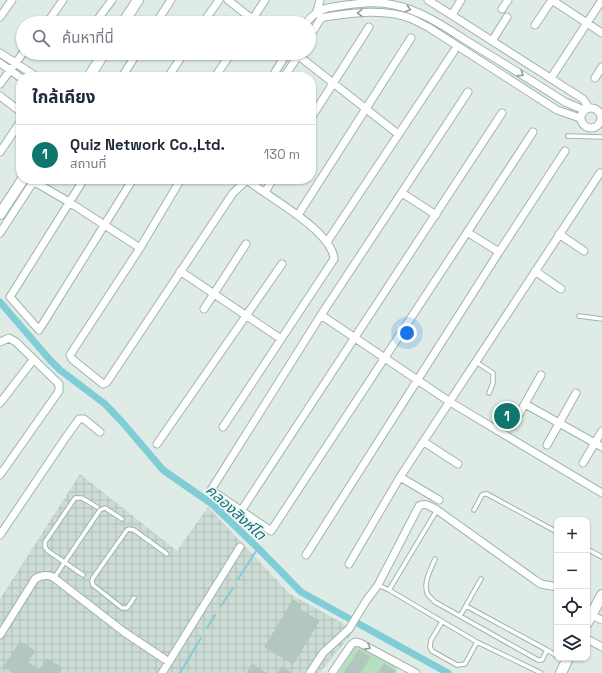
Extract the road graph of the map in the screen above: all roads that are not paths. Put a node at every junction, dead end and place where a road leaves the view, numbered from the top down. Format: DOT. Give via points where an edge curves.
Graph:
graph roads {
  1 [pos="12,0"];
  2 [pos="63,0"];
  3 [pos="112,0"];
  4 [pos="138,0"];
  5 [pos="171,0"];
  6 [pos="219,0"];
  7 [pos="228,0"];
  8 [pos="264,0"];
  9 [pos="320,0"];
  10 [pos="428,0"];
  11 [pos="461,0"];
  12 [pos="508,0"];
  13 [pos="552,0"];
  14 [pos="602,0"];
  15 [pos="378,1"];
  16 [pos="502,9"];
  17 [pos="317,12"];
  18 [pos="375,12"];
  19 [pos="52,16"];
  20 [pos="101,16"];
  21 [pos="128,16"];
  22 [pos="161,16"];
  23 [pos="209,16"];
  24 [pos="246,16"];
  25 [pos="256,16"];
  26 [pos="313,16"];
  27 [pos="452,16"];
  28 [pos="0,17"];
  29 [pos="507,17"];
  30 [pos="321,18"];
  31 [pos="587,23"];
  32 [pos="535,24"];
  33 [pos="316,26"];
  34 [pos="369,27"];
  35 [pos="602,33"];
  36 [pos="410,38"];
  37 [pos="492,41"];
  38 [pos="470,43"];
  39 [pos="454,51"];
  40 [pos="465,51"];
  41 [pos="0,53"];
  42 [pos="17,60"];
  43 [pos="99,60"];
  44 [pos="133,60"];
  45 [pos="179,60"];
  46 [pos="226,60"];
  47 [pos="283,60"];
  48 [pos="294,60"];
  49 [pos="305,60"];
  50 [pos="0,63"];
  51 [pos="15,63"];
  52 [pos="602,67"];
  53 [pos="10,70"];
  54 [pos="29,72"];
  55 [pos="91,72"];
  56 [pos="125,72"];
  57 [pos="171,72"];
  58 [pos="218,72"];
  59 [pos="275,72"];
  60 [pos="287,72"];
  61 [pos="16,74"];
  62 [pos="551,78"];
  63 [pos="594,78"];
  64 [pos="333,83"];
  65 [pos="0,84"];
  66 [pos="548,91"];
  67 [pos="468,92"];
  68 [pos="0,96"];
  69 [pos="541,100"];
  70 [pos="16,108"];
  71 [pos="365,108"];
  72 [pos="587,109"];
  73 [pos="316,110"];
  74 [pos="502,114"];
  75 [pos="580,118"];
  76 [pos="601,119"];
  77 [pos="16,128"];
  78 [pos="533,132"];
  79 [pos="398,134"];
  80 [pos="568,136"];
  81 [pos="602,137"];
  82 [pos="565,151"];
  83 [pos="0,152"];
  84 [pos="600,173"];
  85 [pos="20,184"];
  86 [pos="31,184"];
  87 [pos="40,184"];
  88 [pos="81,184"];
  89 [pos="130,184"];
  90 [pos="178,184"];
  91 [pos="243,184"];
  92 [pos="253,184"];
  93 [pos="270,184"];
  94 [pos="265,192"];
  95 [pos="402,193"];
  96 [pos="69,202"];
  97 [pos="0,214"];
  98 [pos="298,215"];
  99 [pos="436,215"];
  100 [pos="105,224"];
  101 [pos="467,232"];
  102 [pos="0,233"];
  103 [pos="559,234"];
  104 [pos="327,242"];
  105 [pos="246,244"];
  106 [pos="140,248"];
  107 [pos="584,251"];
  108 [pos="499,252"];
  109 [pos="282,264"];
  110 [pos="180,271"];
  111 [pos="535,271"];
  112 [pos="561,289"];
  113 [pos="214,293"];
  114 [pos="204,309"];
  115 [pos="321,315"];
  116 [pos="247,316"];
  117 [pos="579,316"];
  118 [pos="602,319"];
  119 [pos="355,338"];
  120 [pos="281,339"];
  121 [pos="0,342"];
  122 [pos="384,358"];
  123 [pos="33,360"];
  124 [pos="476,362"];
  125 [pos="541,375"];
  126 [pos="417,380"];
  127 [pos="489,393"];
  128 [pos="576,393"];
  129 [pos="450,402"];
  130 [pos="0,403"];
  131 [pos="524,404"];
  132 [pos="560,423"];
  133 [pos="513,425"];
  134 [pos="223,427"];
  135 [pos="602,431"];
  136 [pos="100,432"];
  137 [pos="424,442"];
  138 [pos="157,444"];
  139 [pos="547,444"];
  140 [pos="599,445"];
  141 [pos="582,463"];
  142 [pos="458,464"];
  143 [pos="0,475"];
  144 [pos="400,477"];
  145 [pos="602,493"];
  146 [pos="439,500"];
  147 [pos="97,507"];
  148 [pos="437,510"];
  149 [pos="474,510"];
  150 [pos="241,511"];
  151 [pos="122,519"];
  152 [pos="554,530"];
  153 [pos="0,535"];
  154 [pos="240,547"];
  155 [pos="590,551"];
  156 [pos="167,554"];
  157 [pos="306,555"];
  158 [pos="602,557"];
  159 [pos="435,559"];
  160 [pos="64,562"];
  161 [pos="349,564"];
  162 [pos="83,575"];
  163 [pos="55,576"];
  164 [pos="481,580"];
  165 [pos="378,585"];
  166 [pos="554,586"];
  167 [pos="389,590"];
  168 [pos="602,596"];
  169 [pos="107,597"];
  170 [pos="134,598"];
  171 [pos="103,601"];
  172 [pos="466,606"];
  173 [pos="460,616"];
  174 [pos="590,617"];
  175 [pos="590,619"];
  176 [pos="602,620"];
  177 [pos="442,622"];
  178 [pos="0,635"];
  179 [pos="590,641"];
  180 [pos="477,642"];
  181 [pos="602,647"];
  182 [pos="548,650"];
  183 [pos="554,654"];
  184 [pos="562,661"];
  185 [pos="170,662"];
  186 [pos="403,670"];
  187 [pos="162,673"];
  188 [pos="310,673"];
  189 [pos="332,673"];
  190 [pos="416,673"];
  191 [pos="541,673"];
  192 [pos="561,673"];
  1 -- 28 [label="street"];
  2 -- 19 [label="street"];
  3 -- 20 [label="street"];
  4 -- 21 [label="street"];
  5 -- 22 [label="street"];
  6 -- 23 [label="street"];
  7 -- 24 [label="street"];
  8 -- 25 [label="street"];
  9 -- 17 [label="street"];
  10 -- 27 [label="street"];
  11 -- 27 [label="street"];
  12 -- 16 [label="street"];
  13 -- 31 [label="street"];
  13 -- 32 [label="street"];
  14 -- 31 [label="street"];
  15 -- 17 [label="street" via="325,8"];
  15 -- 18 [label="street"];
  15 -- 38 [label="street, one-way" via="418,12"];
  17 -- 26 [label="street"];
  17 -- 30 [label="street"];
  18 -- 30 [label="street, one-way"];
  18 -- 40 [label="street" via="412,19"];
  27 -- 37 [label="street"];
  29 -- 37 [label="street"];
  30 -- 33 [label="street"];
  31 -- 35 [label="street"];
  31 -- 62 [label="street"];
  34 -- 64 [label="street"];
  36 -- 71 [label="street"];
  37 -- 62 [label="street"];
  38 -- 40 [label="street"];
  38 -- 66 [label="street, one-way"];
  39 -- 79 [label="street"];
  40 -- 69 [label="street"];
  41 -- 51 [label="street"];
  42 -- 51 [label="street"];
  43 -- 55 [label="street"];
  44 -- 56 [label="street"];
  45 -- 57 [label="street"];
  46 -- 58 [label="street"];
  47 -- 59 [label="street"];
  48 -- 60 [label="street"];
  49 -- 64 [label="street"];
  50 -- 53 [label="street"];
  51 -- 53 [label="street"];
  51 -- 54 [label="street"];
  52 -- 63 [label="street"];
  53 -- 61 [label="street"];
  53 -- 65 [label="street"];
  62 -- 72 [label="street" via="583,99"];
  64 -- 71 [label="street"];
  64 -- 73 [label="street"];
  66 -- 69 [label="street"];
  66 -- 72 [label="street" via="565,102"];
  67 -- 95 [label="street"];
  68 -- 70 [label="street"];
  69 -- 75 [label="street" via="557,110"];
  71 -- 79 [label="street"];
  71 -- 98 [label="street"];
  72 -- 75 [label="street" via="582,112"];
  72 -- 76 [label="street" via="598,110"];
  74 -- 99 [label="street"];
  75 -- 76 [label="street" via="584,126 590,128 597,126"];
  77 -- 83 [label="street"];
  78 -- 101 [label="street"];
  79 -- 104 [label="street"];
  80 -- 81 [label="lane"];
  82 -- 108 [label="street"];
  84 -- 103 [label="street"];
  85 -- 97 [label="street"];
  86 -- 102 [label="street"];
  87 -- 96 [label="street"];
  88 -- 96 [label="street"];
  89 -- 100 [label="street"];
  90 -- 106 [label="street"];
  91 -- 110 [label="street" via="233,193"];
  92 -- 94 [label="street"];
  93 -- 94 [label="street"];
  94 -- 98 [label="street"];
  95 -- 99 [label="street"];
  95 -- 115 [label="street"];
  96 -- 100 [label="street"];
  96 -- 100 [label="street" via="10,297 39,330"];
  98 -- 104 [label="street"];
  99 -- 119 [label="street"];
  100 -- 106 [label="street"];
  101 -- 108 [label="street"];
  101 -- 122 [label="street"];
  103 -- 107 [label="street"];
  103 -- 111 [label="street"];
  104 -- 120 [label="street" via="334,259"];
  105 -- 113 [label="street"];
  106 -- 110 [label="street" via="70,355 101,383 107,382"];
  108 -- 126 [label="street"];
  109 -- 116 [label="street"];
  110 -- 113 [label="street"];
  111 -- 112 [label="street"];
  111 -- 124 [label="street"];
  113 -- 114 [label="street"];
  113 -- 116 [label="street"];
  115 -- 119 [label="street"];
  115 -- 150 [label="street" via="211,490"];
  116 -- 120 [label="street"];
  116 -- 138 [label="street"];
  117 -- 118 [label="lane"];
  119 -- 122 [label="street"];
  119 -- 150 [label="street"];
  120 -- 134 [label="street"];
  121 -- 123 [label="street" via="9,338"];
  122 -- 126 [label="street"];
  122 -- 150 [label="street" via="271,531"];
  123 -- 130 [label="street"];
  123 -- 143 [label="street" via="59,384 59,391"];
  124 -- 127 [label="lane" via="493,373"];
  124 -- 129 [label="street"];
  125 -- 131 [label="street"];
  126 -- 129 [label="street"];
  126 -- 157 [label="street"];
  128 -- 132 [label="street"];
  129 -- 137 [label="street"];
  129 -- 145 [label="street"];
  131 -- 132 [label="street"];
  131 -- 133 [label="street"];
  132 -- 139 [label="street"];
  132 -- 140 [label="street"];
  135 -- 140 [label="street"];
  136 -- 153 [label="street" via="84,419 79,419"];
  137 -- 142 [label="street"];
  137 -- 144 [label="street"];
  140 -- 141 [label="street"];
  144 -- 146 [label="street"];
  144 -- 161 [label="street"];
  147 -- 160 [label="lane" via="82,498 75,498 48,536 45,547"];
  148 -- 165 [label="street" via="426,504 419,506"];
  148 -- 166 [label="street" via="541,584"];
  148 -- 167 [label="lane"];
  149 -- 152 [label="lane" via="482,495 488,494"];
  151 -- 160 [label="lane" via="105,508 100,510"];
  154 -- 185 [label="street"];
  155 -- 158 [label="lane"];
  156 -- 169 [label="lane" via="134,530 127,530 92,581 93,586"];
  159 -- 173 [label="lane" via="427,582 428,595 435,602"];
  160 -- 162 [label="lane"];
  160 -- 163 [label="lane"];
  163 -- 178 [label="street" via="42,575 36,579"];
  163 -- 185 [label="street" via="124,632"];
  164 -- 172 [label="lane"];
  165 -- 167 [label="lane"];
  165 -- 188 [label="street" via="349,629 323,653"];
  167 -- 177 [label="lane"];
  168 -- 174 [label="street"];
  169 -- 170 [label="lane" via="125,608"];
  169 -- 171 [label="lane"];
  172 -- 173 [label="lane"];
  172 -- 182 [label="lane"];
  173 -- 182 [label="lane" via="538,660 542,660"];
  175 -- 176 [label="street"];
  177 -- 180 [label="lane"];
  177 -- 180 [label="lane" via="431,640 432,651 462,666"];
  179 -- 181 [label="street"];
  180 -- 191 [label="lane"];
  182 -- 183 [label="lane"];
  184 -- 192 [label="street"];
  185 -- 187 [label="street"];
  189 -- 186 [label="street, one-way" via="350,645 355,642"];
  186 -- 190 [label="street"];
}
